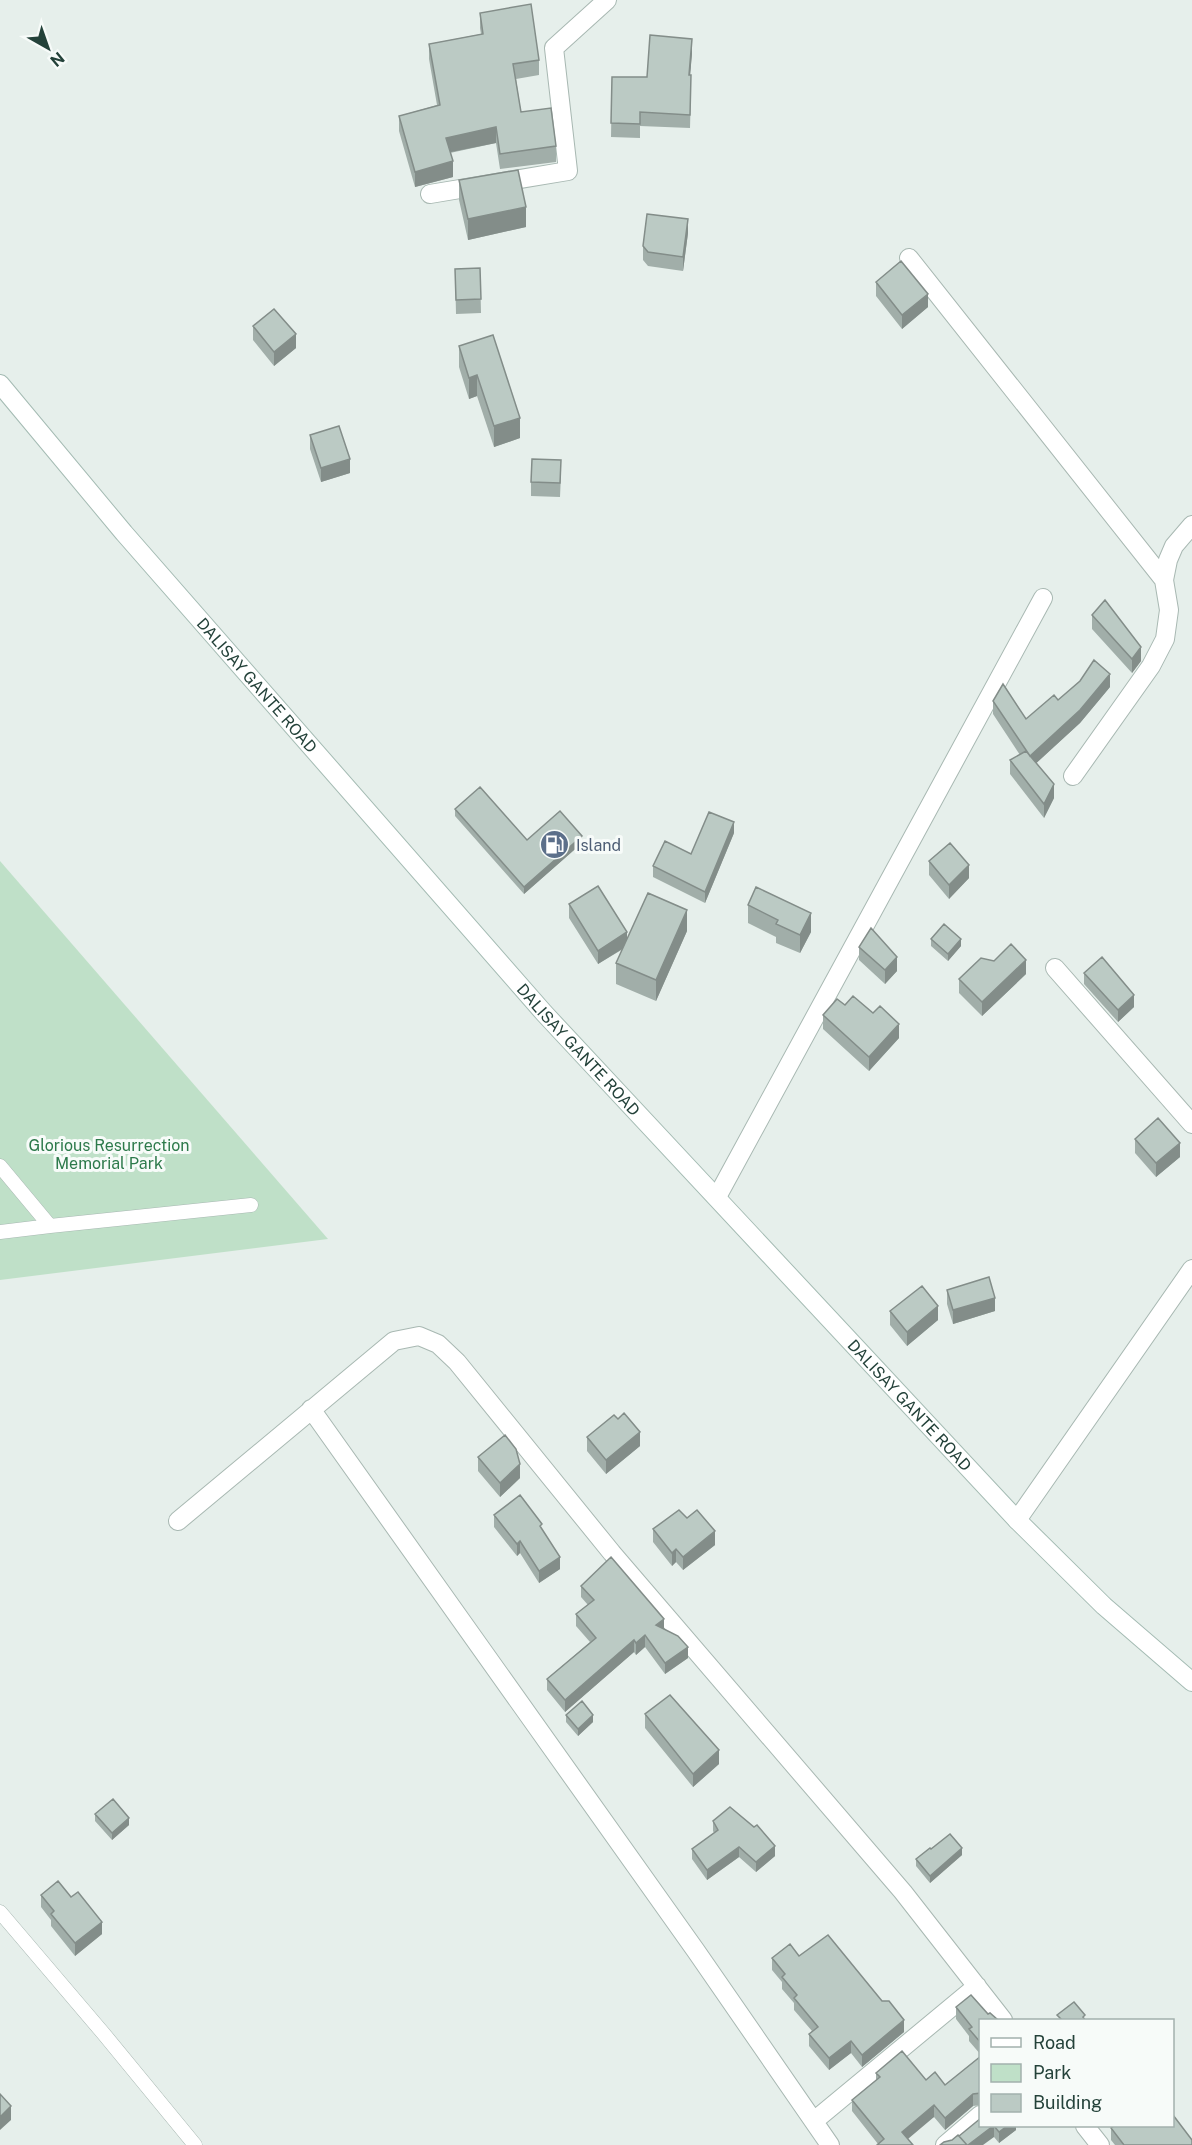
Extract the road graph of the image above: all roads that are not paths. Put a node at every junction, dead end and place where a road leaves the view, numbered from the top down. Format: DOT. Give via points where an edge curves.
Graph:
graph roads {
  1 [pos="607,0"];
  2 [pos="430,194"];
  3 [pos="909,258"];
  4 [pos="0,384"];
  5 [pos="1192,525"];
  6 [pos="1164,579"];
  7 [pos="1043,598"];
  8 [pos="1073,776"];
  9 [pos="1055,968"];
  10 [pos="1192,1124"];
  11 [pos="0,1166"];
  12 [pos="717,1197"];
  13 [pos="251,1205"];
  14 [pos="50,1226"];
  15 [pos="0,1232"];
  16 [pos="1192,1269"];
  17 [pos="311,1409"];
  18 [pos="1017,1520"];
  19 [pos="178,1521"];
  20 [pos="1192,1682"];
  21 [pos="0,1912"];
  22 [pos="977,1986"];
  23 [pos="1002,2019"];
  24 [pos="979,2117"];
  25 [pos="814,2121"];
  26 [pos="1086,2127"];
  27 [pos="195,2145"];
  28 [pos="830,2145"];
  29 [pos="945,2145"];
  30 [pos="1100,2145"];
  1 -- 2 [label="street" via="554,48 567,171"];
  3 -- 6 [label="street"];
  4 -- 12 [label="street, DALISAY GANTE ROAD" via="124,533 544,1013"];
  5 -- 6 [label="street" via="1174,546"];
  6 -- 8 [label="street" via="1169,610 1165,639 1151,666"];
  7 -- 12 [label="street"];
  9 -- 10 [label="street"];
  11 -- 14 [label="lane"];
  12 -- 18 [label="street, DALISAY GANTE ROAD"];
  13 -- 14 [label="lane"];
  14 -- 15 [label="lane"];
  16 -- 18 [label="street"];
  17 -- 19 [label="street"];
  17 -- 22 [label="street" via="394,1341 419,1336 438,1344 903,1892"];
  17 -- 25 [label="street"];
  18 -- 20 [label="street, DALISAY GANTE ROAD" via="1104,1606"];
  21 -- 27 [label="lane"];
  22 -- 23 [label="street"];
  22 -- 25 [label="street"];
  24 -- 29 [label="street"];
  25 -- 28 [label="street"];
  26 -- 30 [label="street"];
}
